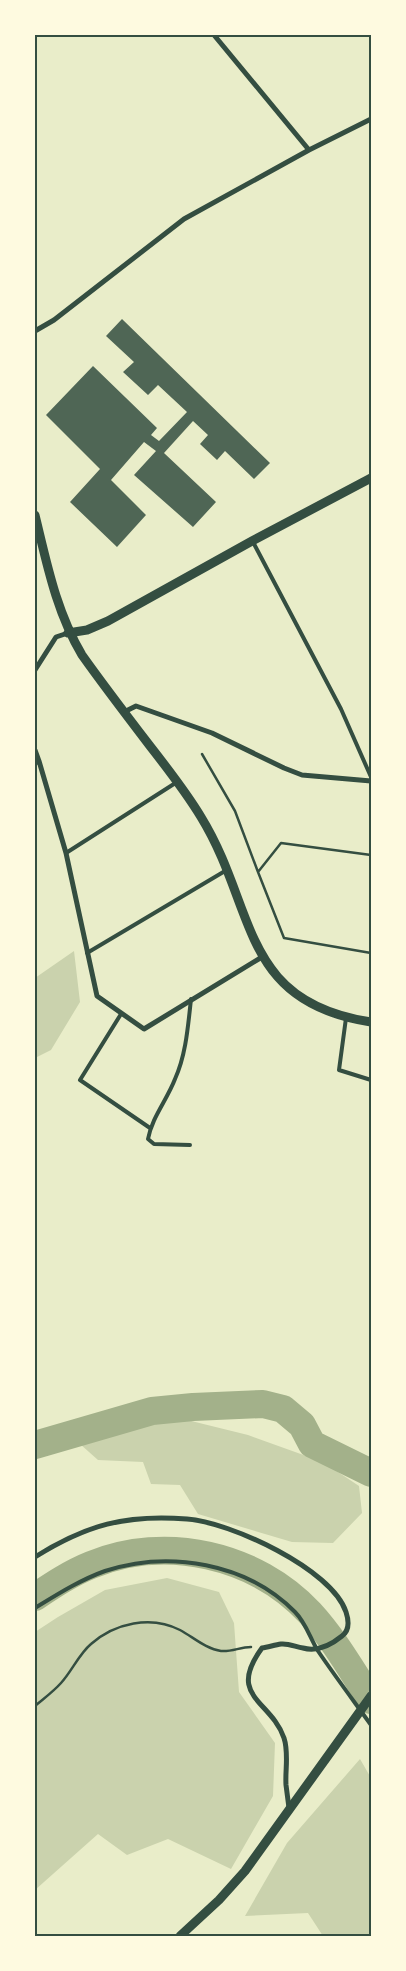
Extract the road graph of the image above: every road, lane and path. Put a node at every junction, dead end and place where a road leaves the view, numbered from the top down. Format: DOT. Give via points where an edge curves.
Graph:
graph roads {
  1 [pos="214,35"];
  2 [pos="371,119"];
  3 [pos="309,150"];
  4 [pos="35,331"];
  5 [pos="371,478"];
  6 [pos="35,515"];
  7 [pos="252,541"];
  8 [pos="68,633"];
  9 [pos="35,670"];
  10 [pos="124,712"];
  11 [pos="35,750"];
  12 [pos="202,754"];
  13 [pos="37,762"];
  14 [pos="371,777"];
  15 [pos="371,781"];
  16 [pos="177,782"];
  17 [pos="66,853"];
  18 [pos="371,855"];
  19 [pos="226,870"];
  20 [pos="258,872"];
  21 [pos="88,953"];
  22 [pos="371,953"];
  23 [pos="262,957"];
  24 [pos="191,999"];
  25 [pos="121,1014"];
  26 [pos="346,1018"];
  27 [pos="371,1022"];
  28 [pos="371,1080"];
  29 [pos="150,1128"];
  30 [pos="190,1145"];
  31 [pos="35,1557"];
  32 [pos="35,1608"];
  33 [pos="262,1648"];
  34 [pos="317,1649"];
  35 [pos="371,1696"];
  36 [pos="35,1706"];
  37 [pos="371,1725"];
  38 [pos="289,1808"];
  39 [pos="180,1936"];
  1 -- 3 [label="street"];
  2 -- 3 [label="street"];
  3 -- 4 [label="street" via="184,219 54,320"];
  5 -- 7 [label="street"];
  6 -- 8 [label="street"];
  7 -- 8 [label="street" via="108,621 87,630"];
  7 -- 14 [label="lane" via="340,709"];
  8 -- 9 [label="street" via="56,637"];
  8 -- 10 [label="street"];
  10 -- 15 [label="street" via="136,706 212,733 302,775"];
  10 -- 16 [label="street"];
  11 -- 13 [label="street"];
  12 -- 20 [label="path" via="235,811"];
  13 -- 17 [label="street"];
  16 -- 17 [label="lane"];
  16 -- 19 [label="street" via="202,818"];
  17 -- 21 [label="street"];
  18 -- 20 [label="path" via="281,843"];
  19 -- 21 [label="lane"];
  19 -- 23 [label="street"];
  20 -- 22 [label="path" via="284,938"];
  21 -- 25 [label="street" via="97,996"];
  23 -- 24 [label="street"];
  23 -- 26 [label="street" via="294,993 320,1009"];
  24 -- 25 [label="street" via="144,1029"];
  24 -- 29 [label="lane" via="176,1078"];
  25 -- 29 [label="lane" via="80,1080"];
  26 -- 27 [label="street"];
  26 -- 28 [label="lane" via="339,1070"];
  29 -- 30 [label="lane" via="148,1139 154,1144"];
  31 -- 34 [label="street" via="62,1540 113,1522 138,1518 188,1519 220,1526 257,1540 307,1569 332,1591 344,1607 348,1627 344,1635"];
  32 -- 34 [label="lane" via="105,1571 144,1562 187,1562 231,1572 264,1588 296,1613"];
  33 -- 34 [label="street" via="282,1644"];
  33 -- 36 [label="path" via="220,1651 178,1629 139,1622 120,1626 89,1646 61,1683"];
  33 -- 38 [label="street" via="250,1666 248,1678 257,1703 276,1722 284,1739"];
  34 -- 37 [label="lane"];
  35 -- 38 [label="street"];
  38 -- 39 [label="street" via="244,1871 219,1900"];
}
